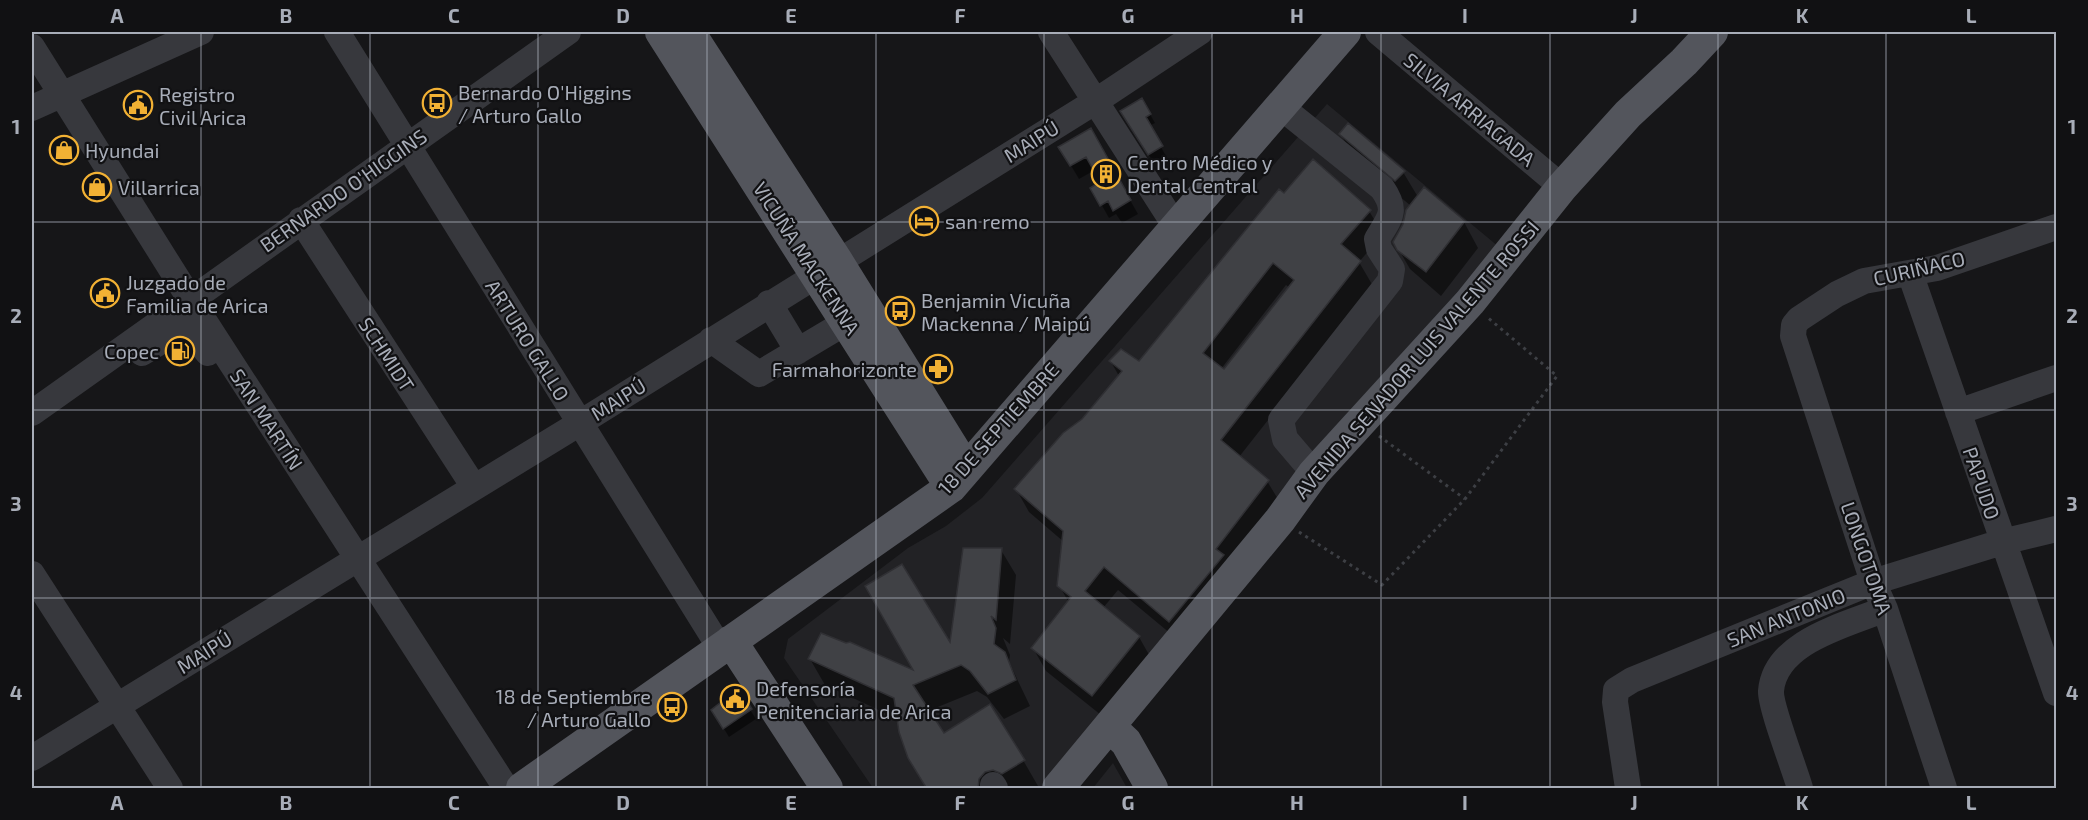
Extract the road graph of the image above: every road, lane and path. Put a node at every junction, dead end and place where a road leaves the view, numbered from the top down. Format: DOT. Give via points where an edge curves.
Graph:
graph roads {
  1 [pos="201,32"];
  2 [pos="336,32"];
  3 [pos="568,32"];
  4 [pos="661,32"];
  5 [pos="689,32"];
  6 [pos="1051,32"];
  7 [pos="1200,32"];
  8 [pos="1345,32"];
  9 [pos="1378,32"];
  10 [pos="1712,32"];
  11 [pos="32,47"];
  12 [pos="61,94"];
  13 [pos="1096,101"];
  14 [pos="1281,107"];
  15 [pos="32,108"];
  16 [pos="407,145"];
  17 [pos="1562,187"];
  18 [pos="301,220"];
  19 [pos="1176,227"];
  20 [pos="2056,227"];
  21 [pos="827,267"];
  22 [pos="1910,273"];
  23 [pos="190,299"];
  24 [pos="1470,302"];
  25 [pos="769,303"];
  26 [pos="848,321"];
  27 [pos="1793,328"];
  28 [pos="711,340"];
  29 [pos="798,351"];
  30 [pos="117,354"];
  31 [pos="235,370"];
  32 [pos="2056,378"];
  33 [pos="32,412"];
  34 [pos="1958,412"];
  35 [pos="1360,422"];
  36 [pos="580,423"];
  37 [pos="1314,473"];
  38 [pos="958,478"];
  39 [pos="474,487"];
  40 [pos="1464,500"];
  41 [pos="1280,520"];
  42 [pos="2056,529"];
  43 [pos="2002,542"];
  44 [pos="357,558"];
  45 [pos="32,574"];
  46 [pos="1873,582"];
  47 [pos="1885,609"];
  48 [pos="726,644"];
  49 [pos="2055,680"];
  50 [pos="116,706"];
  51 [pos="1110,727"];
  52 [pos="32,758"];
  53 [pos="170,789"];
  54 [pos="506,789"];
  55 [pos="522,789"];
  56 [pos="826,789"];
  57 [pos="1058,789"];
  58 [pos="1152,789"];
  59 [pos="1628,789"];
  60 [pos="1800,789"];
  61 [pos="1944,789"];
  1 -- 12 [label="street"];
  2 -- 16 [label="street, ARTURO GALLO"];
  3 -- 16 [label="street, BERNARDO O'HIGGINS"];
  4 -- 21 [label="main road, VICUÑA MACKENNA"];
  5 -- 21 [label="main road, VICUÑA MACKENNA"];
  6 -- 13 [label="street"];
  7 -- 13 [label="street, MAIPÚ"];
  8 -- 14 [label="main road, 18 DE SEPTIEMBRE"];
  9 -- 17 [label="street, SILVIA ARRIAGADA"];
  10 -- 17 [label="main road, AVENIDA SENADOR LUIS VALENTE ROSSI" via="1628,114"];
  11 -- 12 [label="street, SAN MARTÍN"];
  12 -- 15 [label="street"];
  12 -- 23 [label="street, SAN MARTÍN"];
  13 -- 19 [label="street"];
  13 -- 21 [label="street, MAIPÚ"];
  14 -- 19 [label="main road, 18 DE SEPTIEMBRE"];
  14 -- 37 [label="street" via="1382,188 1392,202 1391,215 1377,239 1392,269 1390,281 1281,420 1285,439"];
  16 -- 18 [label="street, BERNARDO O'HIGGINS"];
  16 -- 36 [label="street, ARTURO GALLO"];
  17 -- 24 [label="main road, AVENIDA SENADOR LUIS VALENTE ROSSI"];
  18 -- 23 [label="street, BERNARDO O'HIGGINS"];
  18 -- 39 [label="street, SCHMIDT"];
  19 -- 38 [label="main road, 18 DE SEPTIEMBRE"];
  20 -- 22 [label="street, CURIÑACO" via="1947,265"];
  21 -- 25 [label="street, MAIPÚ"];
  21 -- 26 [label="main road, VICUÑA MACKENNA"];
  21 -- 38 [label="main road, VICUÑA MACKENNA"];
  22 -- 27 [label="street, CURIÑACO" via="1879,276 1848,288 1799,319"];
  22 -- 34 [label="street, PAPUDO"];
  23 -- 30 [label="street, BERNARDO O'HIGGINS"];
  23 -- 31 [label="street, SAN MARTÍN"];
  24 -- 35 [label="main road, AVENIDA SENADOR LUIS VALENTE ROSSI"];
  24 -- 40 [label="path" via="1557,376"];
  25 -- 28 [label="street, MAIPÚ"];
  25 -- 29 [label="street"];
  26 -- 29 [label="street"];
  26 -- 38 [label="main road, VICUÑA MACKENNA"];
  27 -- 46 [label="street, LONGOTOMA"];
  28 -- 29 [label="street" via="759,374"];
  28 -- 36 [label="street, MAIPÚ"];
  30 -- 31 [label="street" via="137,356 186,326 217,364"];
  30 -- 33 [label="street, BERNARDO O'HIGGINS"];
  31 -- 44 [label="street, SAN MARTÍN"];
  32 -- 34 [label="street"];
  34 -- 43 [label="street, PAPUDO"];
  35 -- 37 [label="main road, AVENIDA SENADOR LUIS VALENTE ROSSI"];
  35 -- 40 [label="path"];
  36 -- 39 [label="street, MAIPÚ"];
  36 -- 48 [label="street, ARTURO GALLO"];
  37 -- 41 [label="main road, AVENIDA SENADOR LUIS VALENTE ROSSI"];
  38 -- 48 [label="main road, 18 DE SEPTIEMBRE"];
  39 -- 44 [label="street, MAIPÚ"];
  40 -- 41 [label="path" via="1382,585"];
  41 -- 51 [label="main road, AVENIDA SENADOR LUIS VALENTE ROSSI"];
  42 -- 43 [label="street, SAN ANTONIO"];
  43 -- 46 [label="street, SAN ANTONIO"];
  43 -- 49 [label="street, PAPUDO"];
  44 -- 50 [label="street, MAIPÚ"];
  44 -- 54 [label="street, SAN MARTÍN"];
  45 -- 50 [label="street"];
  46 -- 47 [label="street, LONGOTOMA"];
  46 -- 59 [label="street, SAN ANTONIO" via="1632,680 1616,690"];
  47 -- 60 [label="street, SAN ANTONIO" via="1794,650 1774,675 1771,693"];
  47 -- 61 [label="street, LONGOTOMA"];
  48 -- 55 [label="main road, 18 DE SEPTIEMBRE"];
  48 -- 56 [label="main road, ARTURO GALLO"];
  50 -- 52 [label="street, MAIPÚ"];
  50 -- 53 [label="street"];
  51 -- 57 [label="main road, AVENIDA SENADOR LUIS VALENTE ROSSI"];
  51 -- 58 [label="main road" via="1126,742"];
}
